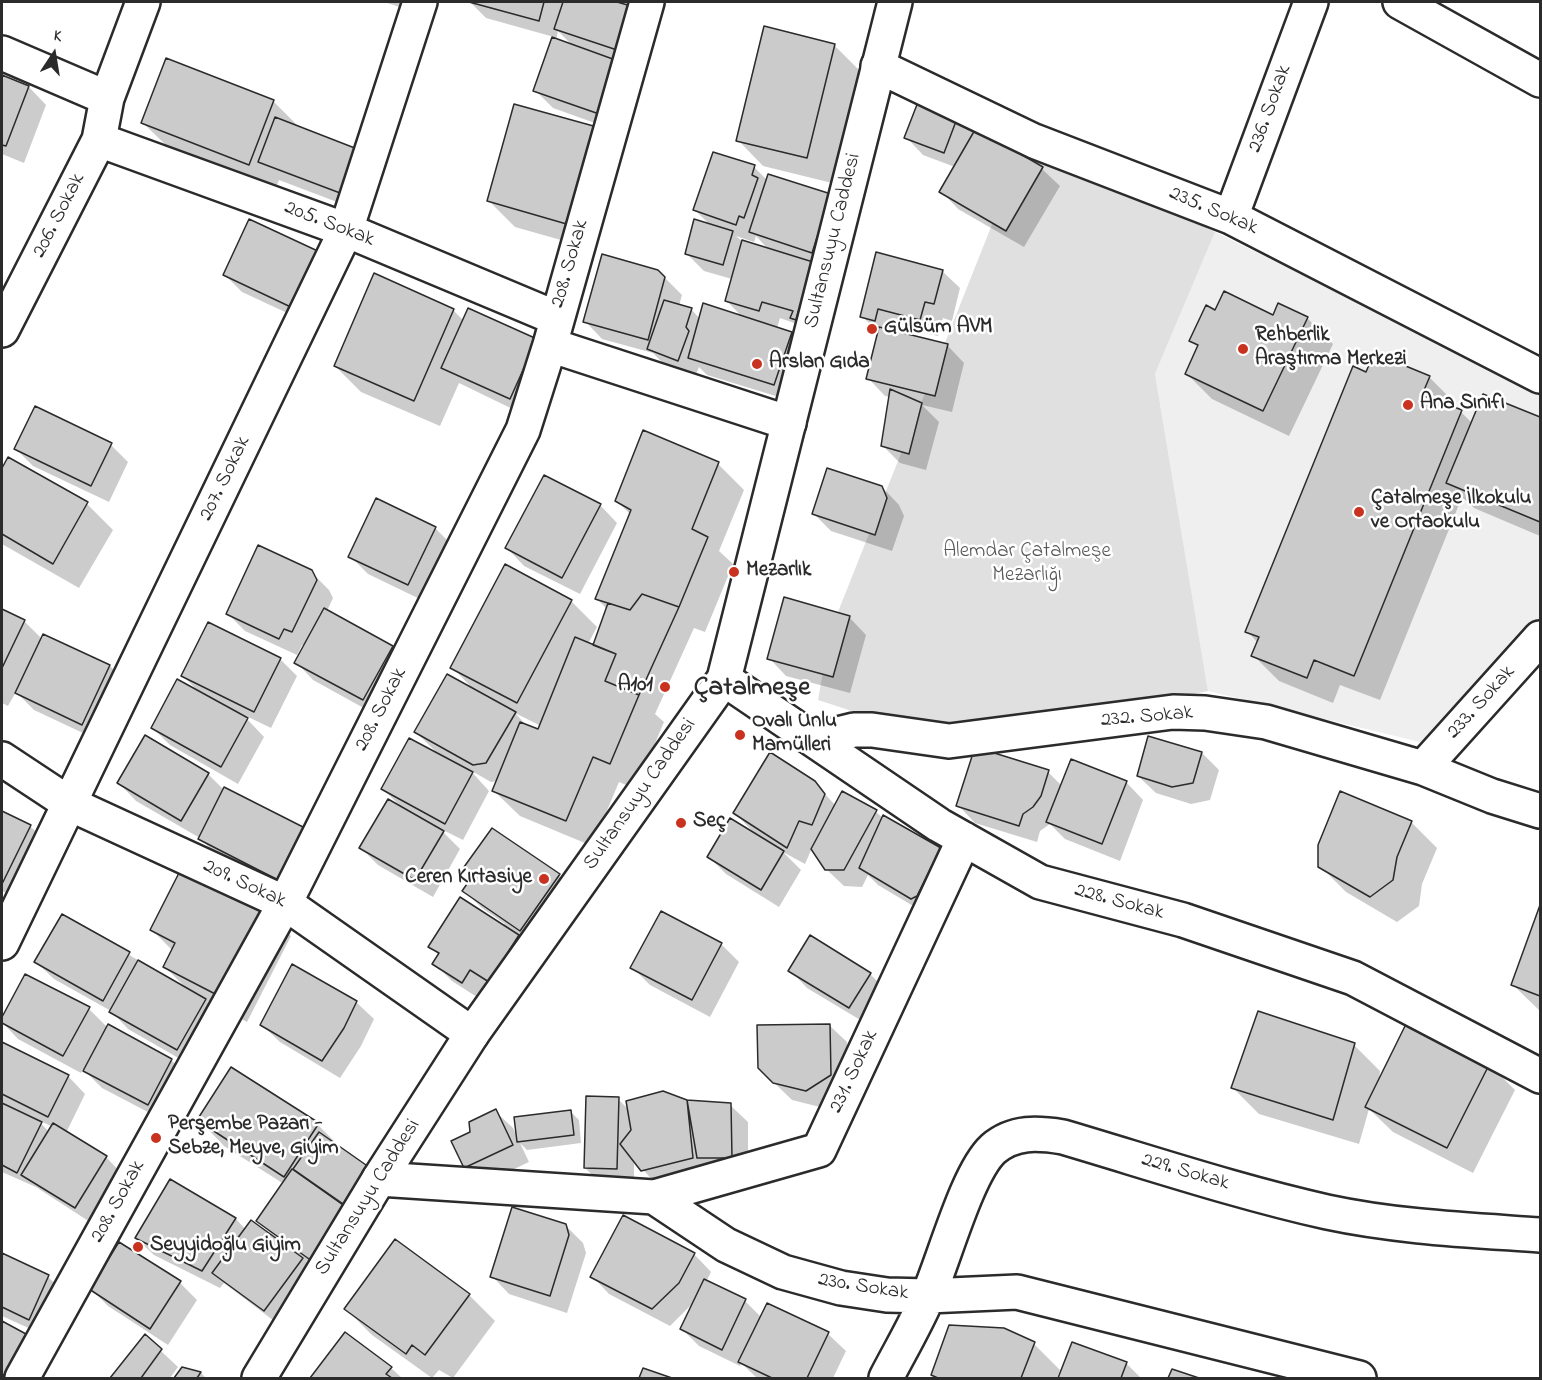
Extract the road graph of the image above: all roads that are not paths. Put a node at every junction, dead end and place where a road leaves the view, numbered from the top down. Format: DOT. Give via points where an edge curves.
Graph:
graph roads {
  1 [pos="143,2"];
  2 [pos="420,2"];
  3 [pos="647,2"];
  4 [pos="895,2"];
  5 [pos="1311,2"];
  6 [pos="1400,2"];
  7 [pos="2,53"];
  8 [pos="878,66"];
  9 [pos="1540,80"];
  10 [pos="107,98"];
  11 [pos="99,140"];
  12 [pos="1231,217"];
  13 [pos="346,230"];
  14 [pos="2,330"];
  15 [pos="553,332"];
  16 [pos="1540,376"];
  17 [pos="789,423"];
  18 [pos="1540,638"];
  19 [pos="724,679"];
  20 [pos="814,740"];
  21 [pos="2,759"];
  22 [pos="1423,768"];
  23 [pos="70,804"];
  24 [pos="1540,811"];
  25 [pos="964,839"];
  26 [pos="285,903"];
  27 [pos="2,943"];
  28 [pos="472,1034"];
  29 [pos="1540,1076"];
  30 [pos="379,1179"];
  31 [pos="654,1197"];
  32 [pos="1540,1235"];
  33 [pos="928,1296"];
  34 [pos="22,1378"];
  35 [pos="259,1378"];
  36 [pos="886,1378"];
  37 [pos="1359,1378"];
  1 -- 10 [label="street, 206. Sokak"];
  2 -- 13 [label="street, 207. Sokak"];
  3 -- 15 [label="street, 208. Sokak"];
  4 -- 8 [label="street, Sultansuyu Caddesi"];
  5 -- 12 [label="street, 236. Sokak"];
  6 -- 9 [label="street"];
  7 -- 10 [label="street"];
  8 -- 12 [label="street, 235. Sokak" via="1034,141"];
  8 -- 17 [label="street, Sultansuyu Caddesi"];
  10 -- 11 [label="street, 206. Sokak"];
  11 -- 13 [label="street, 205. Sokak"];
  11 -- 14 [label="street, 206. Sokak"];
  12 -- 16 [label="street, 235. Sokak"];
  13 -- 15 [label="street, 205. Sokak"];
  13 -- 23 [label="street, 207. Sokak"];
  15 -- 17 [label="street, 205. Sokak"];
  15 -- 26 [label="street, 208. Sokak" via="523,430"];
  17 -- 19 [label="street, Sultansuyu Caddesi"];
  18 -- 22 [label="street, 233. Sokak"];
  19 -- 20 [label="street, 228. Sokak"];
  19 -- 28 [label="street, Sultansuyu Caddesi"];
  20 -- 22 [label="street, 232. Sokak" via="854,730 872,730 949,741 1173,712 1205,713 1266,722"];
  20 -- 25 [label="street, 228. Sokak"];
  21 -- 23 [label="street, 209. Sokak"];
  22 -- 24 [label="street, 232. Sokak"];
  23 -- 26 [label="street, 209. Sokak"];
  23 -- 27 [label="street, 207. Sokak"];
  25 -- 29 [label="street, 228. Sokak" via="1040,882 1183,920 1353,978"];
  25 -- 31 [label="street, 231. Sokak" via="819,1150"];
  26 -- 28 [label="street, 209. Sokak"];
  26 -- 34 [label="street, 208. Sokak"];
  28 -- 30 [label="street, Sultansuyu Caddesi"];
  30 -- 31 [label="street, 230. Sokak"];
  30 -- 35 [label="street, Sultansuyu Caddesi"];
  31 -- 33 [label="street, 230. Sokak" via="726,1245 783,1272 841,1288"];
  32 -- 33 [label="street, 229. Sokak" via="1397,1224 1329,1212 1264,1197 1063,1137 1036,1133 1013,1137 993,1149 977,1169"];
  33 -- 36 [label="street, 229. Sokak"];
  33 -- 37 [label="street, 230. Sokak" via="1017,1292"];
}
